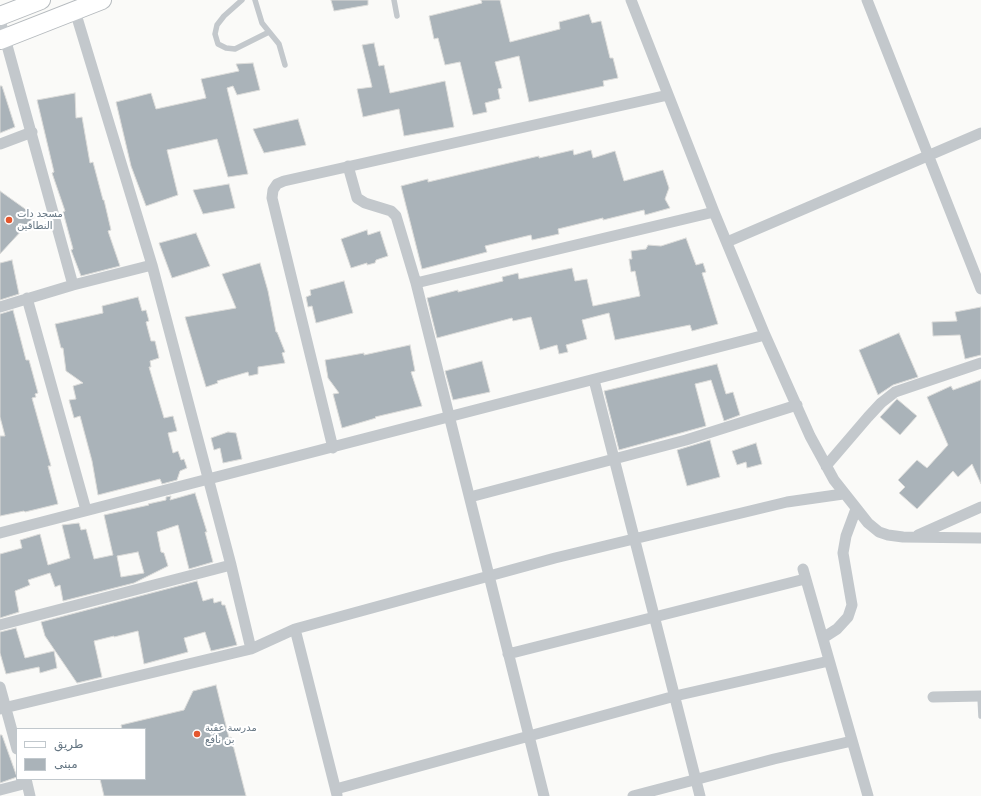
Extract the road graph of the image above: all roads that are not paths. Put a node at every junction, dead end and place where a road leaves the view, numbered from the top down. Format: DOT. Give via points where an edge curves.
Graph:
graph roads {
  1 [pos="41,0"];
  2 [pos="102,0"];
  3 [pos="242,0"];
  4 [pos="255,0"];
  5 [pos="394,0"];
  6 [pos="631,0"];
  7 [pos="867,0"];
  8 [pos="75,11"];
  9 [pos="0,16"];
  10 [pos="398,16"];
  11 [pos="0,20"];
  12 [pos="269,32"];
  13 [pos="3,39"];
  14 [pos="285,65"];
  15 [pos="668,95"];
  16 [pos="32,132"];
  17 [pos="981,133"];
  18 [pos="0,144"];
  19 [pos="929,154"];
  20 [pos="348,166"];
  21 [pos="714,212"];
  22 [pos="727,242"];
  23 [pos="152,265"];
  24 [pos="416,283"];
  25 [pos="73,285"];
  26 [pos="981,289"];
  27 [pos="27,298"];
  28 [pos="0,307"];
  29 [pos="765,336"];
  30 [pos="981,363"];
  31 [pos="594,380"];
  32 [pos="797,405"];
  33 [pos="450,418"];
  34 [pos="332,448"];
  35 [pos="614,460"];
  36 [pos="826,466"];
  37 [pos="209,481"];
  38 [pos="843,494"];
  39 [pos="470,497"];
  40 [pos="981,507"];
  41 [pos="856,509"];
  42 [pos="86,510"];
  43 [pos="0,533"];
  44 [pos="916,536"];
  45 [pos="634,538"];
  46 [pos="981,538"];
  47 [pos="231,565"];
  48 [pos="488,576"];
  49 [pos="655,617"];
  50 [pos="0,625"];
  51 [pos="295,629"];
  52 [pos="823,638"];
  53 [pos="252,649"];
  54 [pos="508,654"];
  55 [pos="829,661"];
  56 [pos="0,687"];
  57 [pos="675,696"];
  58 [pos="980,696"];
  59 [pos="933,697"];
  60 [pos="3,709"];
  61 [pos="981,716"];
  62 [pos="529,734"];
  63 [pos="852,741"];
  64 [pos="16,746"];
  65 [pos="696,780"];
  66 [pos="26,781"];
  67 [pos="0,790"];
  68 [pos="336,792"];
  69 [pos="30,796"];
  70 [pos="544,796"];
  71 [pos="633,796"];
  72 [pos="700,796"];
  73 [pos="868,796"];
  1 -- 9 [label="main road"];
  2 -- 8 [label="main road"];
  3 -- 12 [label="lane" via="217,25 215,34 218,44 236,49"];
  4 -- 12 [label="lane" via="260,18"];
  5 -- 10 [label="lane"];
  6 -- 15 [label="street"];
  7 -- 19 [label="street"];
  8 -- 13 [label="main road"];
  8 -- 23 [label="street"];
  11 -- 13 [label="street"];
  12 -- 14 [label="lane" via="279,44"];
  13 -- 16 [label="street"];
  15 -- 20 [label="street"];
  15 -- 21 [label="street"];
  16 -- 18 [label="street"];
  16 -- 25 [label="street"];
  17 -- 19 [label="street"];
  19 -- 22 [label="street"];
  19 -- 26 [label="street"];
  20 -- 24 [label="street" via="358,198 365,203 391,211 396,216"];
  20 -- 34 [label="street" via="284,181 277,184 272,198"];
  21 -- 22 [label="street"];
  21 -- 24 [label="street"];
  22 -- 29 [label="street"];
  23 -- 25 [label="street"];
  23 -- 37 [label="street"];
  24 -- 33 [label="street"];
  25 -- 27 [label="street"];
  27 -- 28 [label="street"];
  27 -- 42 [label="street"];
  29 -- 31 [label="street"];
  29 -- 32 [label="street"];
  30 -- 36 [label="street" via="895,392 872,413"];
  31 -- 33 [label="street"];
  31 -- 35 [label="street"];
  32 -- 35 [label="street"];
  32 -- 36 [label="street"];
  33 -- 34 [label="street"];
  33 -- 39 [label="street"];
  34 -- 37 [label="street"];
  35 -- 39 [label="street"];
  35 -- 45 [label="street"];
  36 -- 38 [label="street"];
  37 -- 42 [label="street"];
  37 -- 47 [label="street"];
  38 -- 41 [label="street"];
  38 -- 45 [label="street" via="787,502"];
  39 -- 48 [label="street"];
  40 -- 44 [label="street"];
  41 -- 44 [label="street" via="879,532 903,537"];
  41 -- 52 [label="street" via="843,553 852,605 848,617 837,629"];
  42 -- 43 [label="street"];
  44 -- 46 [label="street"];
  45 -- 48 [label="street"];
  45 -- 49 [label="street"];
  47 -- 50 [label="street"];
  47 -- 53 [label="street"];
  48 -- 51 [label="street"];
  48 -- 54 [label="street"];
  49 -- 52 [label="street" via="804,574"];
  49 -- 54 [label="street"];
  49 -- 57 [label="street"];
  51 -- 53 [label="street"];
  51 -- 68 [label="street"];
  52 -- 55 [label="street"];
  53 -- 60 [label="street"];
  54 -- 62 [label="street"];
  55 -- 57 [label="street"];
  55 -- 63 [label="street"];
  56 -- 60 [label="street"];
  57 -- 62 [label="street"];
  57 -- 65 [label="street"];
  58 -- 59 [label="street"];
  58 -- 61 [label="lane"];
  60 -- 64 [label="street"];
  62 -- 68 [label="street"];
  62 -- 70 [label="street"];
  63 -- 65 [label="street"];
  63 -- 73 [label="street"];
  65 -- 71 [label="street"];
  65 -- 72 [label="street"];
  66 -- 67 [label="street"];
  66 -- 69 [label="street"];
}
